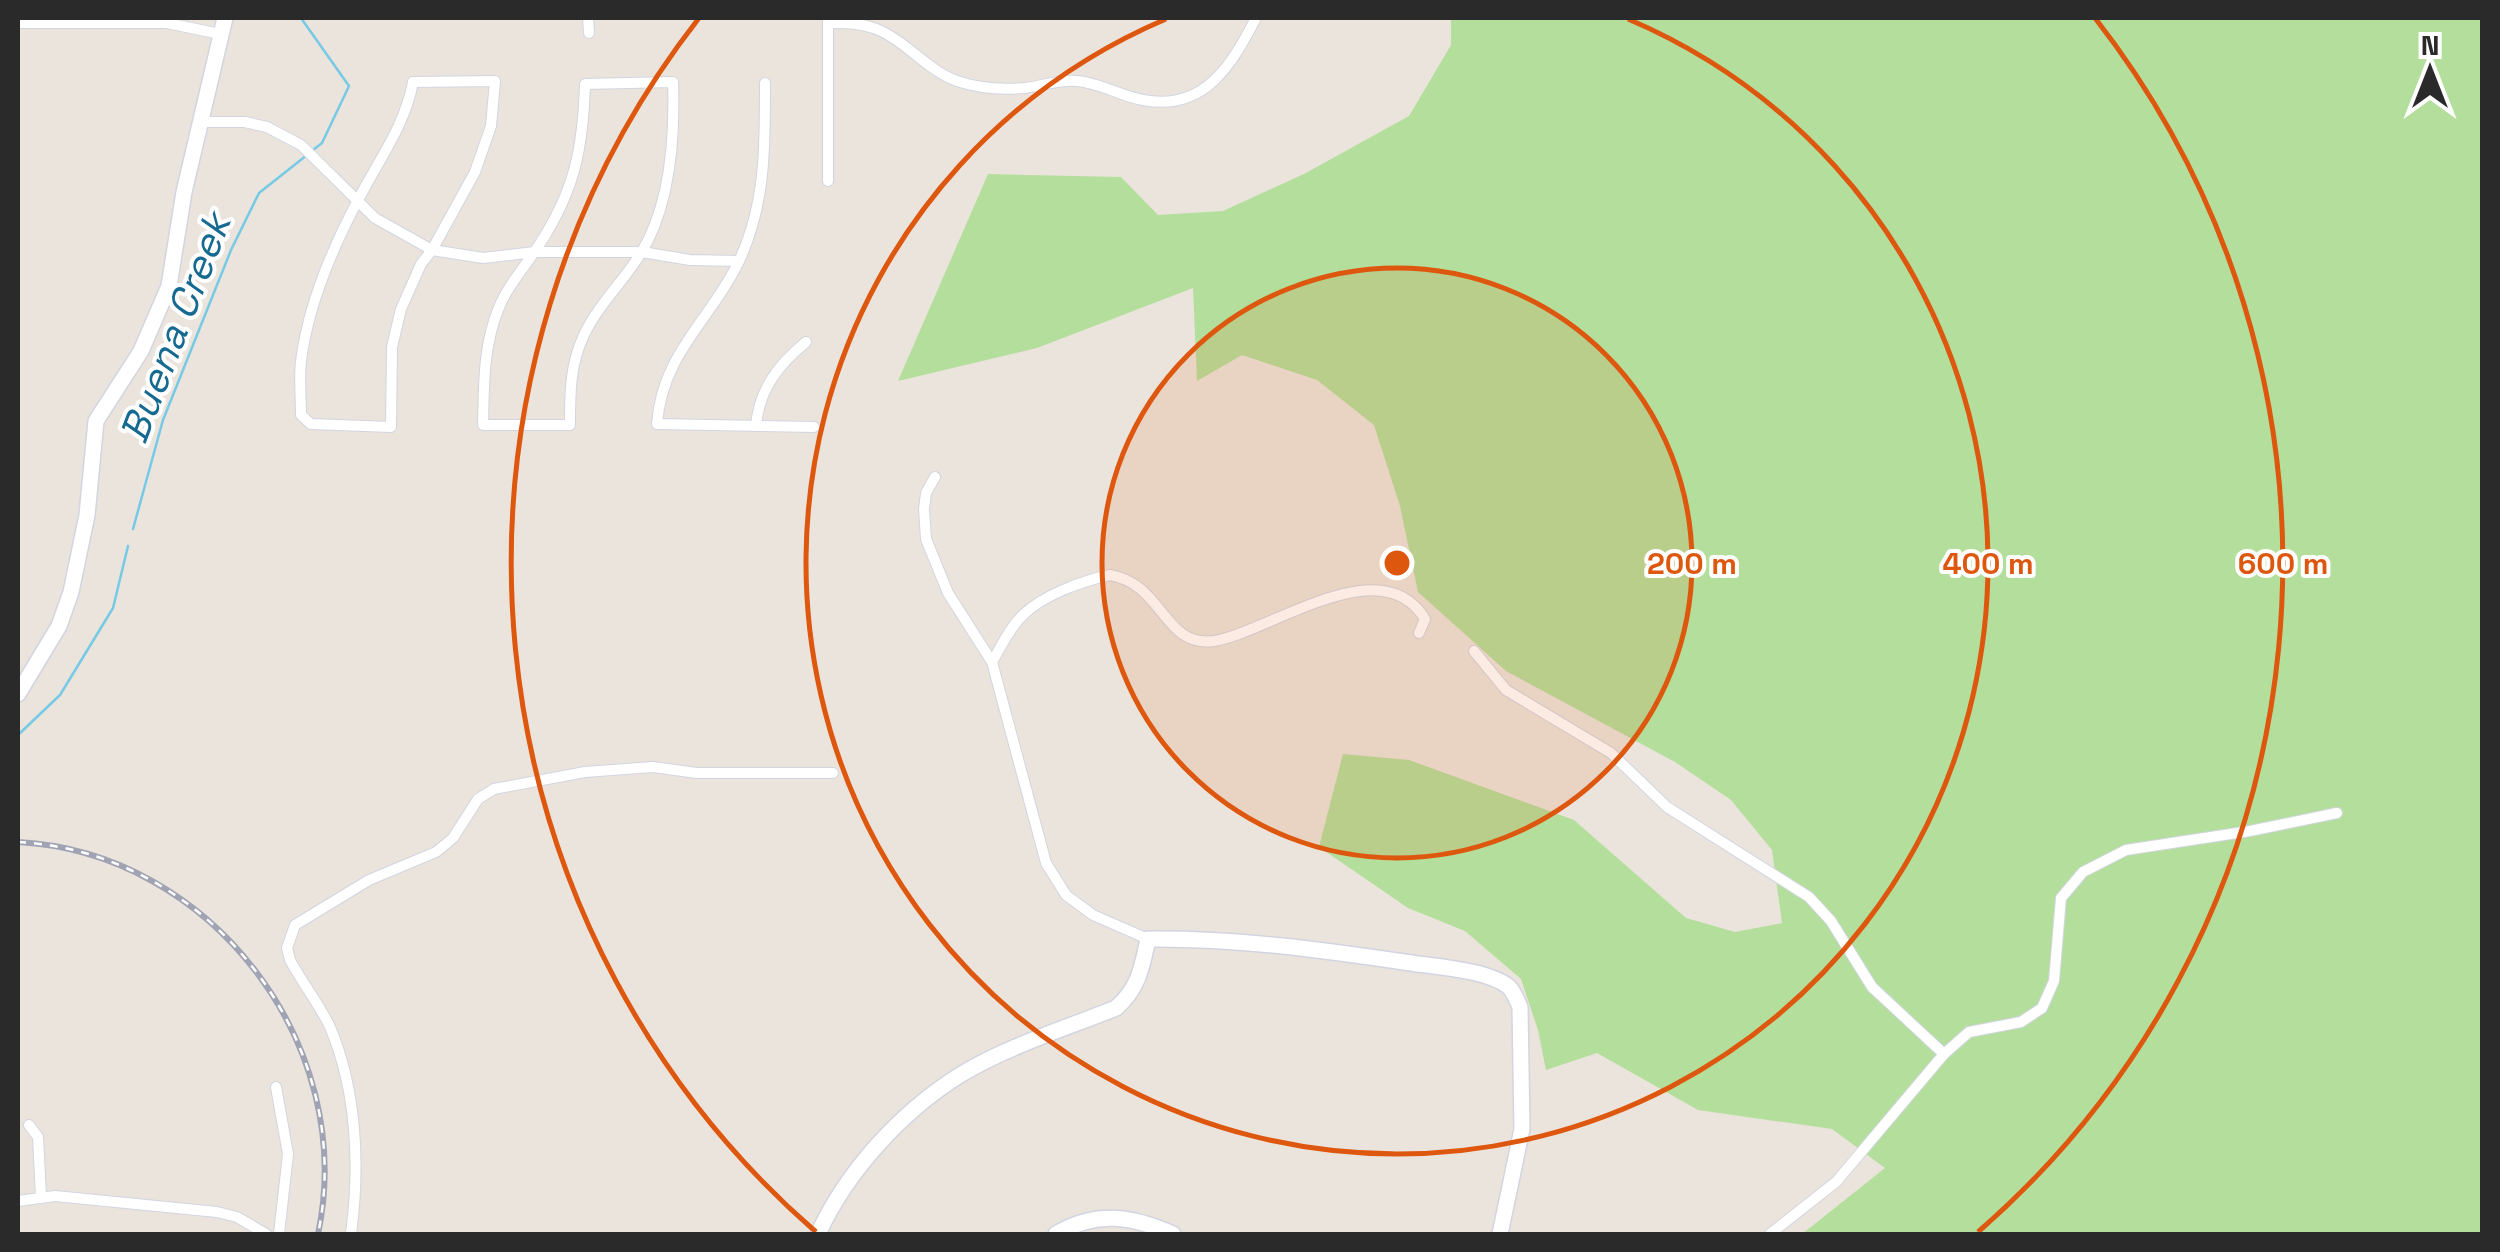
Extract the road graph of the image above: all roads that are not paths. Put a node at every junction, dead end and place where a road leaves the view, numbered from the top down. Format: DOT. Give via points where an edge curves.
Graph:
graph roads {
  1 [pos="588,18"];
  2 [pos="1256,18"];
  3 [pos="828,20"];
  4 [pos="18,23"];
  5 [pos="222,26"];
  6 [pos="589,32"];
  7 [pos="765,83"];
  8 [pos="200,122"];
  9 [pos="828,180"];
  10 [pos="356,202"];
  11 [pos="432,250"];
  12 [pos="535,252"];
  13 [pos="642,252"];
  14 [pos="739,261"];
  15 [pos="806,342"];
  16 [pos="756,426"];
  17 [pos="814,427"];
  18 [pos="934,477"];
  19 [pos="1419,633"];
  20 [pos="1474,651"];
  21 [pos="992,662"];
  22 [pos="20,685"];
  23 [pos="832,774"];
  24 [pos="2337,813"];
  25 [pos="1148,939"];
  26 [pos="1944,1054"];
  27 [pos="276,1087"];
  28 [pos="29,1125"];
  29 [pos="42,1197"];
  30 [pos="18,1201"];
  31 [pos="266,1234"];
  32 [pos="279,1234"];
  33 [pos="351,1234"];
  34 [pos="818,1234"];
  35 [pos="1056,1234"];
  36 [pos="1173,1234"];
  37 [pos="1500,1234"];
  38 [pos="1770,1234"];
  1 -- 6 [label="street"];
  2 -- 3 [label="street" via="1221,76 1199,92 1158,102 1076,81 991,89 957,81 879,30"];
  3 -- 9 [label="street"];
  4 -- 5 [label="street"];
  5 -- 8 [label="street"];
  7 -- 14 [label="street" via="765,162 757,215"];
  8 -- 10 [label="street" via="267,127 305,148"];
  8 -- 22 [label="street" via="168,286 141,351 96,421 71,592 59,626"];
  10 -- 11 [label="street"];
  10 -- 11 [label="street" via="402,122 413,82 495,81 487,143"];
  10 -- 11 [label="street" via="308,324 301,415 312,424 391,427 392,347 401,309"];
  11 -- 12 [label="street" via="483,258"];
  12 -- 13 [label="street"];
  12 -- 13 [label="street" via="577,168 585,84 673,82 675,130 659,214"];
  12 -- 13 [label="street" via="491,328 483,426 570,425 570,382 585,333"];
  13 -- 14 [label="street"];
  14 -- 16 [label="street" via="669,370 657,424"];
  15 -- 16 [label="street" via="770,378"];
  16 -- 17 [label="street"];
  18 -- 21 [label="street" via="924,508 926,539 948,593"];
  19 -- 21 [label="street" via="1425,619 1408,600 1356,592 1228,638 1197,640 1180,635 1142,588 1110,576 1033,606"];
  20 -- 26 [label="street" via="1506,690 1611,753 1667,807 1810,897 1872,987"];
  21 -- 25 [label="street" via="1046,863 1066,895"];
  23 -- 33 [label="street" via="653,767 494,789 436,852 368,880 294,925 290,960 329,1025 352,1115"];
  24 -- 26 [label="street" via="2126,850 2098,862 2061,898 2054,982 2042,1008 2021,1022 1969,1032"];
  25 -- 34 [label="street" via="1130,996 950,1084 885,1137"];
  25 -- 37 [label="street" via="1294,946 1470,972 1506,984 1520,1007 1522,1129"];
  26 -- 38 [label="street" via="1836,1182"];
  27 -- 32 [label="street" via="288,1154"];
  28 -- 29 [label="street" via="38,1137"];
  29 -- 30 [label="street"];
  29 -- 31 [label="street" via="217,1212"];
  35 -- 36 [label="street" via="1102,1216"];
}
